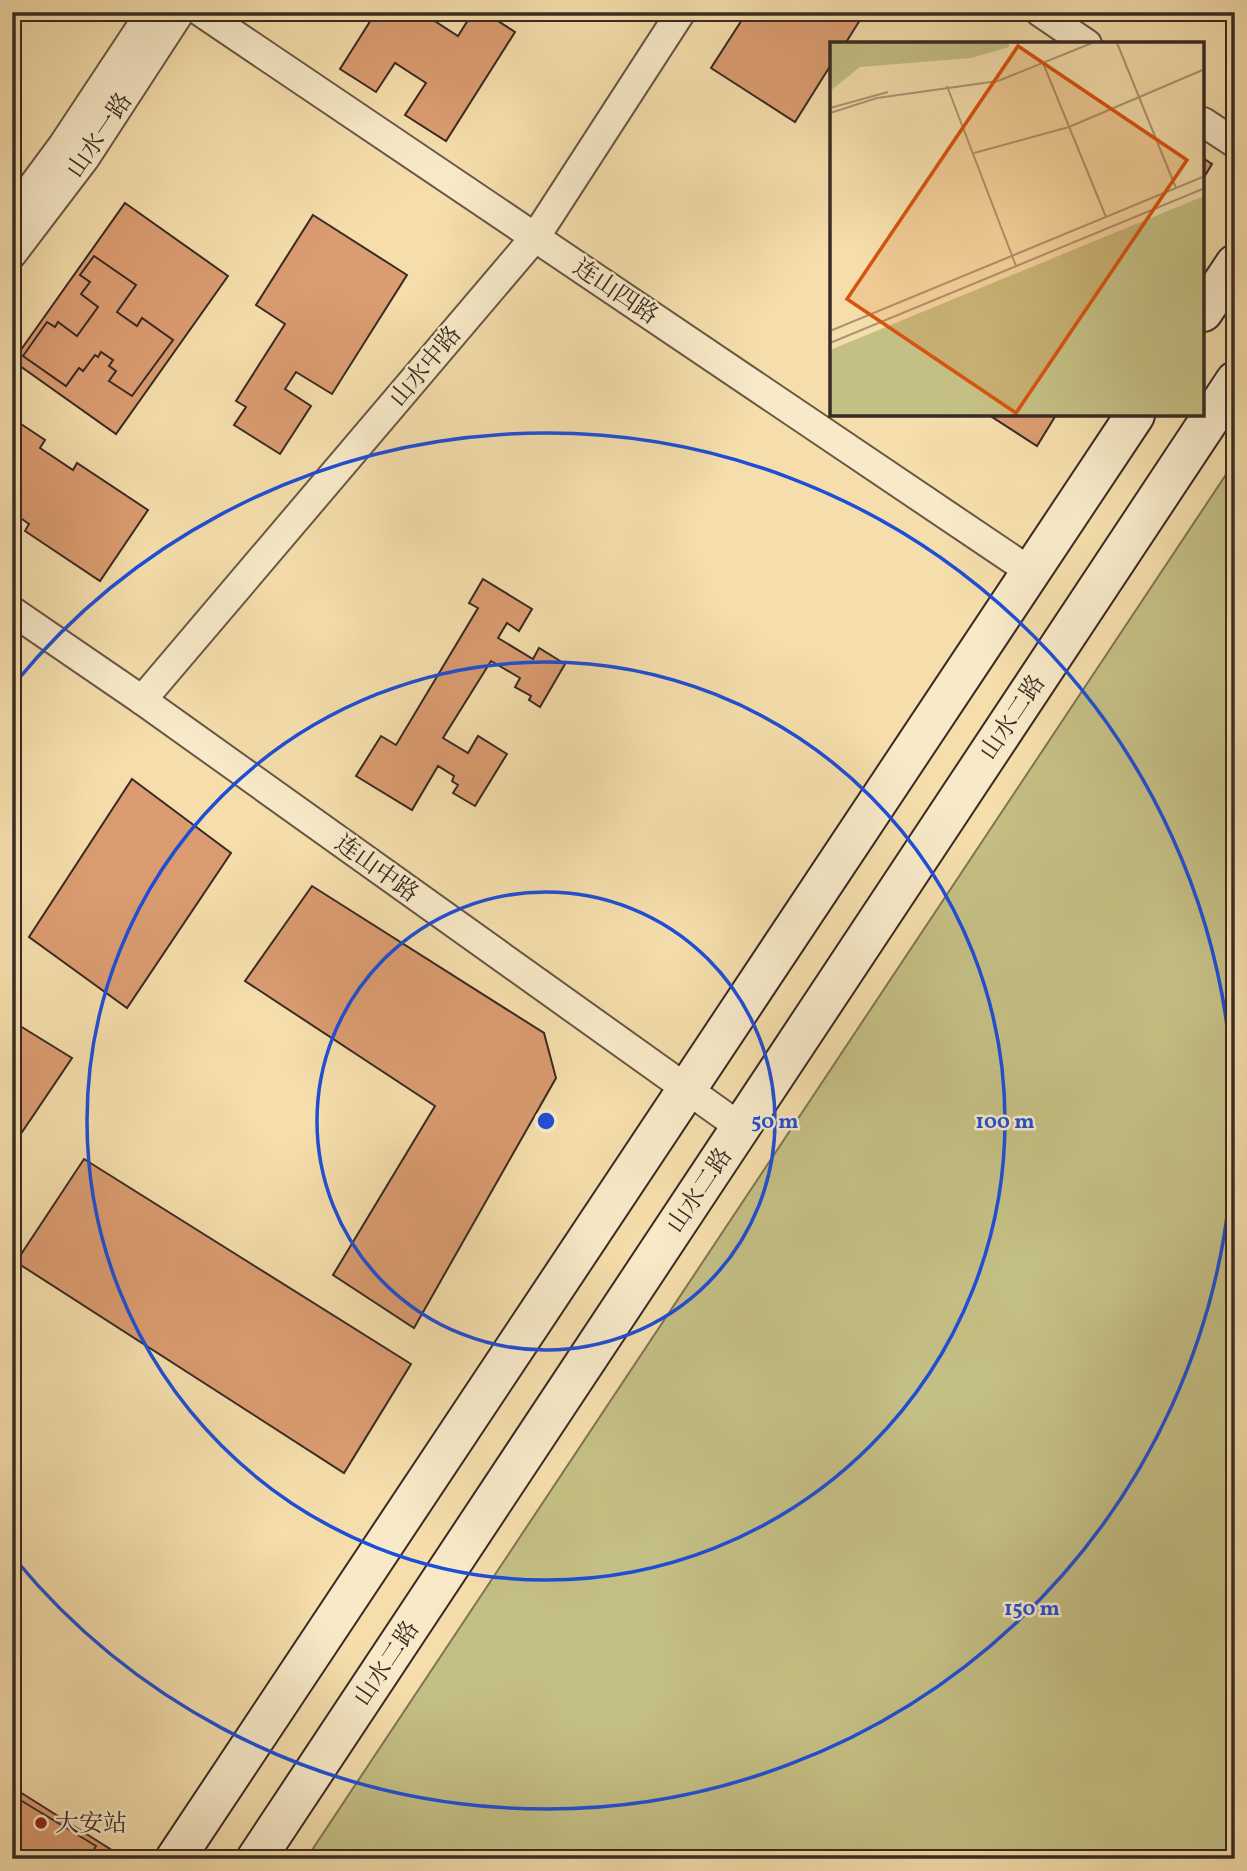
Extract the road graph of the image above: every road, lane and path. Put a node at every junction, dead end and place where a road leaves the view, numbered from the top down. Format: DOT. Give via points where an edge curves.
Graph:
graph roads {
  1 [pos="151,12"];
  2 [pos="180,12"];
  3 [pos="201,12"];
  4 [pos="681,12"];
  5 [pos="1040,12"];
  6 [pos="1084,42"];
  7 [pos="1205,123"];
  8 [pos="1235,143"];
  9 [pos="12,214"];
  10 [pos="536,236"];
  11 [pos="12,254"];
  12 [pos="1235,264"];
  13 [pos="1205,309"];
  14 [pos="1235,382"];
  15 [pos="1134,416"];
  16 [pos="1031,572"];
  17 [pos="12,611"];
  18 [pos="142,700"];
  19 [pos="687,1089"];
  20 [pos="740,1127"];
  21 [pos="175,1859"];
  22 [pos="256,1859"];
  1 -- 9 [label="street, 山水一路"];
  2 -- 11 [label="street, 山水一路" via="85,158"];
  3 -- 10 [label="street, 连山四路"];
  4 -- 10 [label="street, 山水中路"];
  5 -- 6 [label="street"];
  7 -- 8 [label="street"];
  10 -- 16 [label="street, 连山四路"];
  10 -- 18 [label="street, 山水中路"];
  12 -- 13 [label="street"];
  14 -- 20 [label="street, 山水二路"];
  15 -- 16 [label="street"];
  16 -- 19 [label="street"];
  17 -- 18 [label="street, 连山中路"];
  18 -- 19 [label="street, 连山中路"];
  19 -- 20 [label="street, 连山中路"];
  19 -- 21 [label="street"];
  20 -- 22 [label="street, 山水二路"];
}
